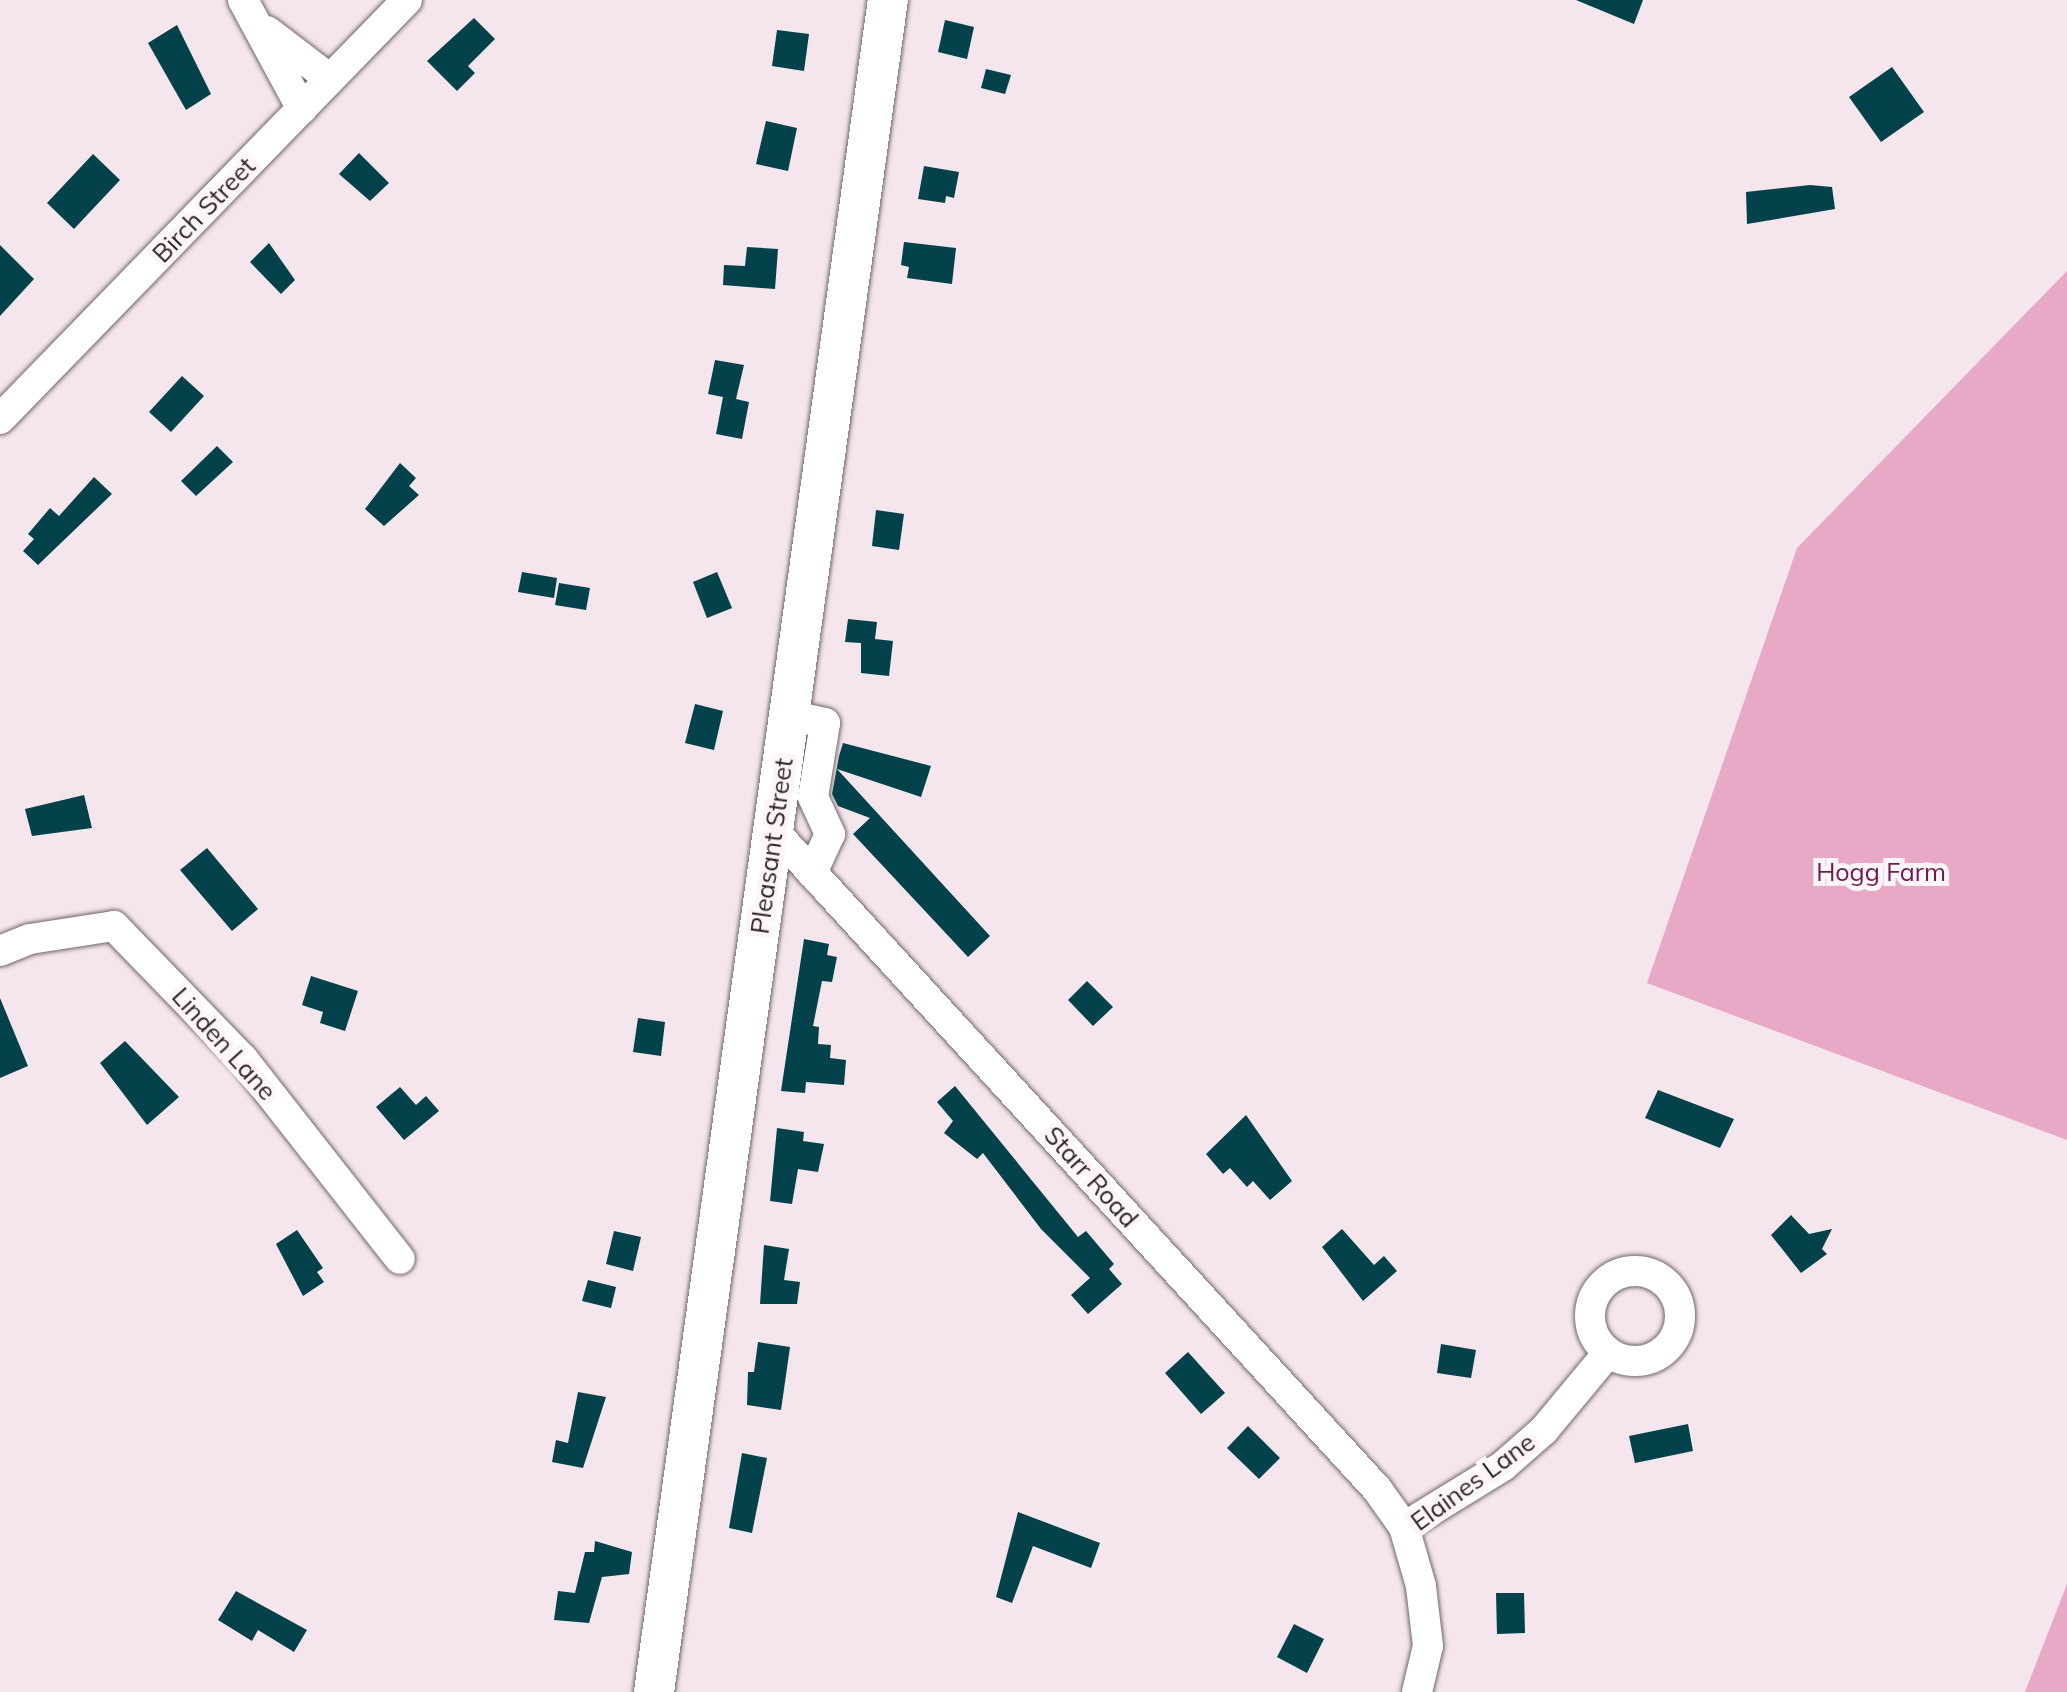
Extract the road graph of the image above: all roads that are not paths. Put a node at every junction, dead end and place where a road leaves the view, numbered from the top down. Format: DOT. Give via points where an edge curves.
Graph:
graph roads {
  1 [pos="243,0"];
  2 [pos="407,0"];
  3 [pos="888,0"];
  4 [pos="261,27"];
  5 [pos="330,79"];
  6 [pos="302,109"];
  7 [pos="0,419"];
  8 [pos="790,715"];
  9 [pos="774,831"];
  10 [pos="812,873"];
  11 [pos="0,951"];
  12 [pos="400,1259"];
  13 [pos="1608,1354"];
  14 [pos="1404,1527"];
  15 [pos="654,1692"];
  16 [pos="1417,1692"];
  1 -- 4 [label="street"];
  2 -- 5 [label="street, Birch Street"];
  3 -- 8 [label="main road, Pleasant Street"];
  4 -- 5 [label="street"];
  4 -- 6 [label="street"];
  5 -- 6 [label="street, Birch Street"];
  6 -- 7 [label="street, Birch Street"];
  8 -- 9 [label="main road, Pleasant Street"];
  8 -- 10 [label="street" via="825,723 813,796 830,834"];
  9 -- 10 [label="street, Starr Road"];
  9 -- 15 [label="main road, Pleasant Street"];
  10 -- 14 [label="street, Starr Road" via="1377,1488"];
  11 -- 12 [label="street, Linden Lane" via="30,939 114,926 244,1059"];
  13 -- 14 [label="street, Elaines Lane" via="1544,1430 1503,1466"];
  14 -- 16 [label="street, Elaines Lane" via="1421,1586 1428,1646"];
}
